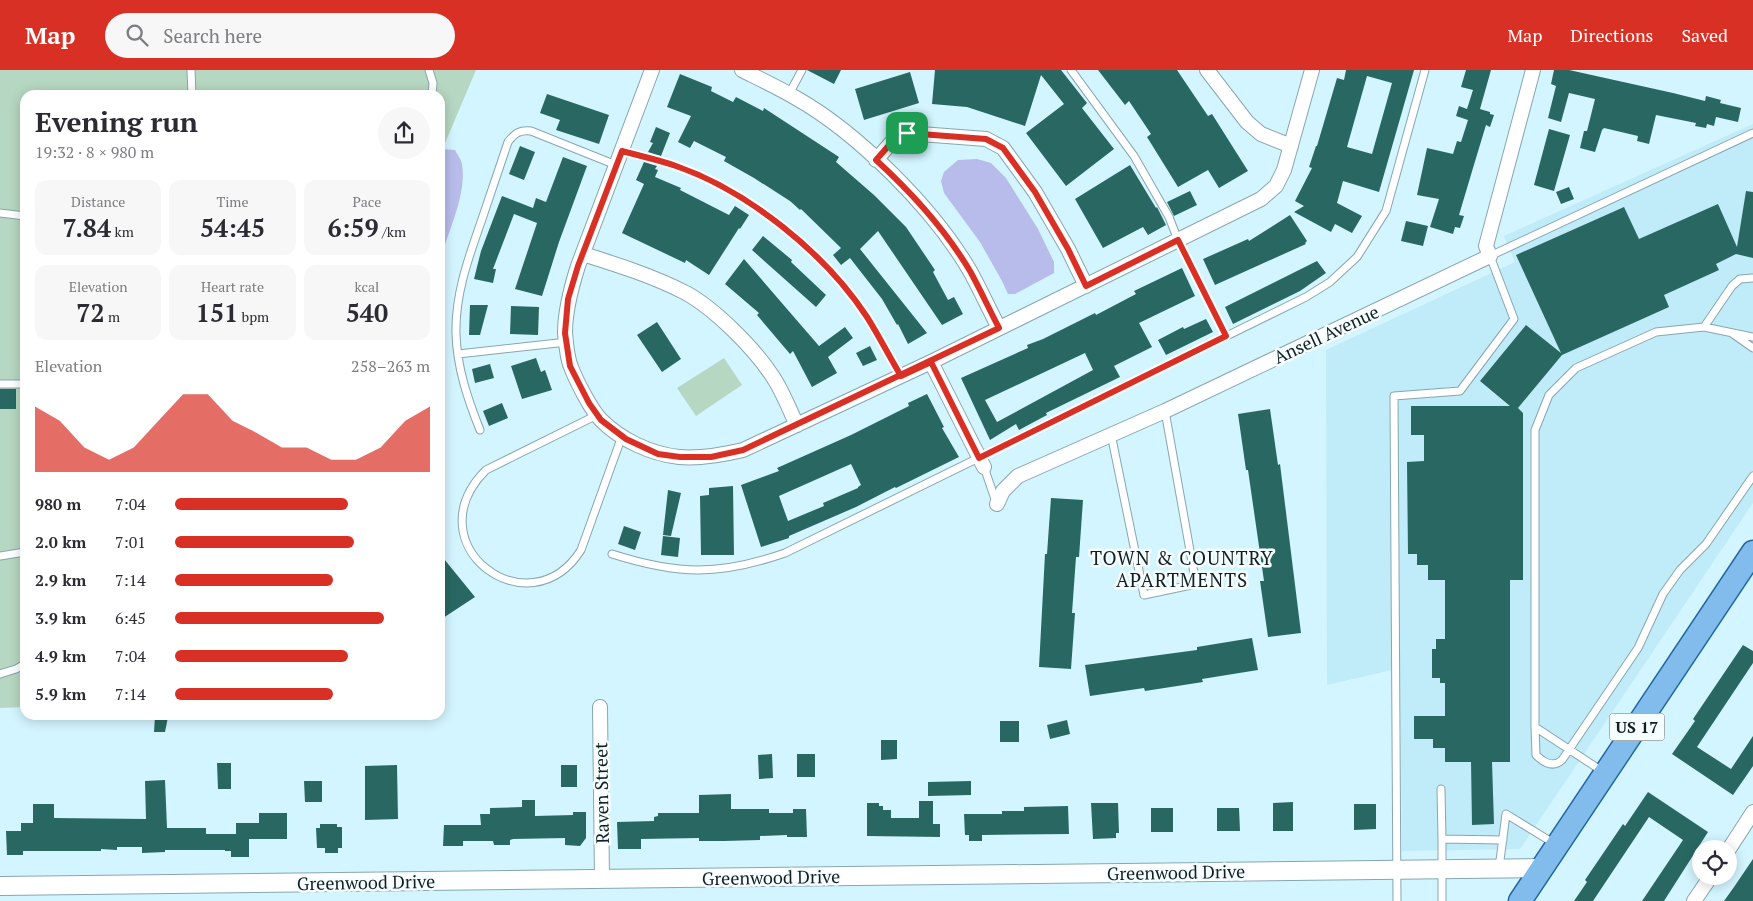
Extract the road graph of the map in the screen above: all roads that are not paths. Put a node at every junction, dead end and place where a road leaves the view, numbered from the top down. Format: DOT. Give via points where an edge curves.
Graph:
graph roads {
  1 [pos="191,70"];
  2 [pos="428,70"];
  3 [pos="652,70"];
  4 [pos="742,70"];
  5 [pos="802,70"];
  6 [pos="1071,70"];
  7 [pos="1207,70"];
  8 [pos="1312,70"];
  9 [pos="1425,70"];
  10 [pos="1533,70"];
  11 [pos="192,90"];
  12 [pos="432,90"];
  13 [pos="789,94"];
  14 [pos="1753,133"];
  15 [pos="1291,146"];
  16 [pos="622,151"];
  17 [pos="876,160"];
  18 [pos="616,166"];
  19 [pos="0,213"];
  20 [pos="20,215"];
  21 [pos="1178,240"];
  22 [pos="583,254"];
  23 [pos="1490,256"];
  24 [pos="1753,278"];
  25 [pos="1086,286"];
  26 [pos="1704,327"];
  27 [pos="999,328"];
  28 [pos="1729,332"];
  29 [pos="1226,336"];
  30 [pos="1753,337"];
  31 [pos="567,342"];
  32 [pos="1753,348"];
  33 [pos="458,354"];
  34 [pos="931,362"];
  35 [pos="901,376"];
  36 [pos="0,384"];
  37 [pos="20,384"];
  38 [pos="1165,411"];
  39 [pos="598,415"];
  40 [pos="797,425"];
  41 [pos="480,430"];
  42 [pos="1111,434"];
  43 [pos="622,436"];
  44 [pos="982,462"];
  45 [pos="1753,476"];
  46 [pos="997,504"];
  47 [pos="1753,552"];
  48 [pos="20,553"];
  49 [pos="612,554"];
  50 [pos="0,556"];
  51 [pos="20,667"];
  52 [pos="0,674"];
  53 [pos="600,707"];
  54 [pos="1535,726"];
  55 [pos="1569,749"];
  56 [pos="1606,774"];
  57 [pos="1441,789"];
  58 [pos="1753,812"];
  59 [pos="1442,840"];
  60 [pos="1503,840"];
  61 [pos="1735,840"];
  62 [pos="1558,846"];
  63 [pos="1499,868"];
  64 [pos="1543,868"];
  65 [pos="1396,869"];
  66 [pos="1441,869"];
  67 [pos="602,879"];
  68 [pos="1705,885"];
  69 [pos="0,886"];
  70 [pos="1397,901"];
  71 [pos="1442,901"];
  72 [pos="1520,901"];
  73 [pos="1694,901"];
  1 -- 11 [label="lane"];
  2 -- 12 [label="lane"];
  3 -- 16 [label="street"];
  4 -- 13 [label="street"];
  5 -- 13 [label="lane"];
  6 -- 21 [label="lane" via="1134,156 1169,217"];
  7 -- 15 [label="street" via="1247,122 1261,134"];
  8 -- 15 [label="street"];
  9 -- 29 [label="lane" via="1386,211 1357,257 1330,282 1306,297"];
  10 -- 23 [label="street" via="1486,246"];
  13 -- 17 [label="street" via="841,128"];
  14 -- 23 [label="lane"];
  15 -- 21 [label="street" via="1276,186 1261,200"];
  16 -- 18 [label="street"];
  16 -- 35 [label="lane" via="677,166 722,186 761,210 796,238 838,278 867,316"];
  17 -- 25 [label="street" via="898,135 907,133 994,142 1003,148 1035,192"];
  17 -- 27 [label="street" via="896,177 939,226 969,270"];
  18 -- 22 [label="street"];
  18 -- 33 [label="lane" via="531,131 516,132 508,142 464,270 458,301"];
  19 -- 20 [label="lane"];
  21 -- 25 [label="street"];
  21 -- 29 [label="lane"];
  22 -- 31 [label="street" via="568,299"];
  22 -- 40 [label="street" via="643,273 687,294 718,317 773,377"];
  23 -- 38 [label="street, Ansell Avenue"];
  23 -- 65 [label="lane" via="1514,320 1460,391 1394,396"];
  24 -- 26 [label="lane" via="1740,279 1732,286"];
  25 -- 27 [label="street"];
  26 -- 28 [label="lane"];
  26 -- 54 [label="lane" via="1656,332 1576,368 1549,395 1535,430"];
  27 -- 34 [label="street"];
  28 -- 30 [label="lane"];
  28 -- 32 [label="lane"];
  29 -- 44 [label="lane"];
  31 -- 33 [label="lane"];
  31 -- 39 [label="street" via="570,366"];
  33 -- 41 [label="lane" via="468,400"];
  34 -- 35 [label="street"];
  34 -- 44 [label="street"];
  35 -- 40 [label="street"];
  36 -- 37 [label="lane"];
  38 -- 42 [label="street, Ansell Avenue"];
  38 -- 42 [label="lane" via="1196,584 1144,595"];
  39 -- 43 [label="street"];
  39 -- 43 [label="lane" via="486,470 475,481 466,497 462,516 470,551 482,566 496,576 524,583 556,575 570,564 581,550"];
  40 -- 43 [label="street" via="743,450 711,457 658,454"];
  42 -- 46 [label="street, Ansell Avenue" via="1018,476"];
  44 -- 46 [label="lane"];
  44 -- 49 [label="lane" via="785,554 761,562 709,570 679,570"];
  45 -- 55 [label="lane" via="1706,544 1680,570 1663,594 1638,648"];
  47 -- 56 [label="main road, US 17"];
  48 -- 50 [label="lane"];
  51 -- 52 [label="lane"];
  53 -- 67 [label="street, Raven Street"];
  54 -- 55 [label="lane"];
  54 -- 55 [label="lane" via="1536,755 1546,763 1558,764"];
  55 -- 56 [label="lane"];
  56 -- 62 [label="main road, US 17"];
  57 -- 59 [label="lane"];
  58 -- 61 [label="street"];
  59 -- 60 [label="lane"];
  59 -- 66 [label="lane"];
  60 -- 62 [label="lane" via="1506,814"];
  60 -- 63 [label="lane"];
  62 -- 64 [label="main road, US 17"];
  63 -- 64 [label="street, Greenwood Drive"];
  63 -- 66 [label="street, Greenwood Drive"];
  64 -- 72 [label="main road, US 17"];
  65 -- 66 [label="street, Greenwood Drive"];
  65 -- 67 [label="street, Greenwood Drive"];
  65 -- 70 [label="lane"];
  66 -- 71 [label="lane"];
  67 -- 69 [label="street, Greenwood Drive"];
  68 -- 73 [label="street"];
}
